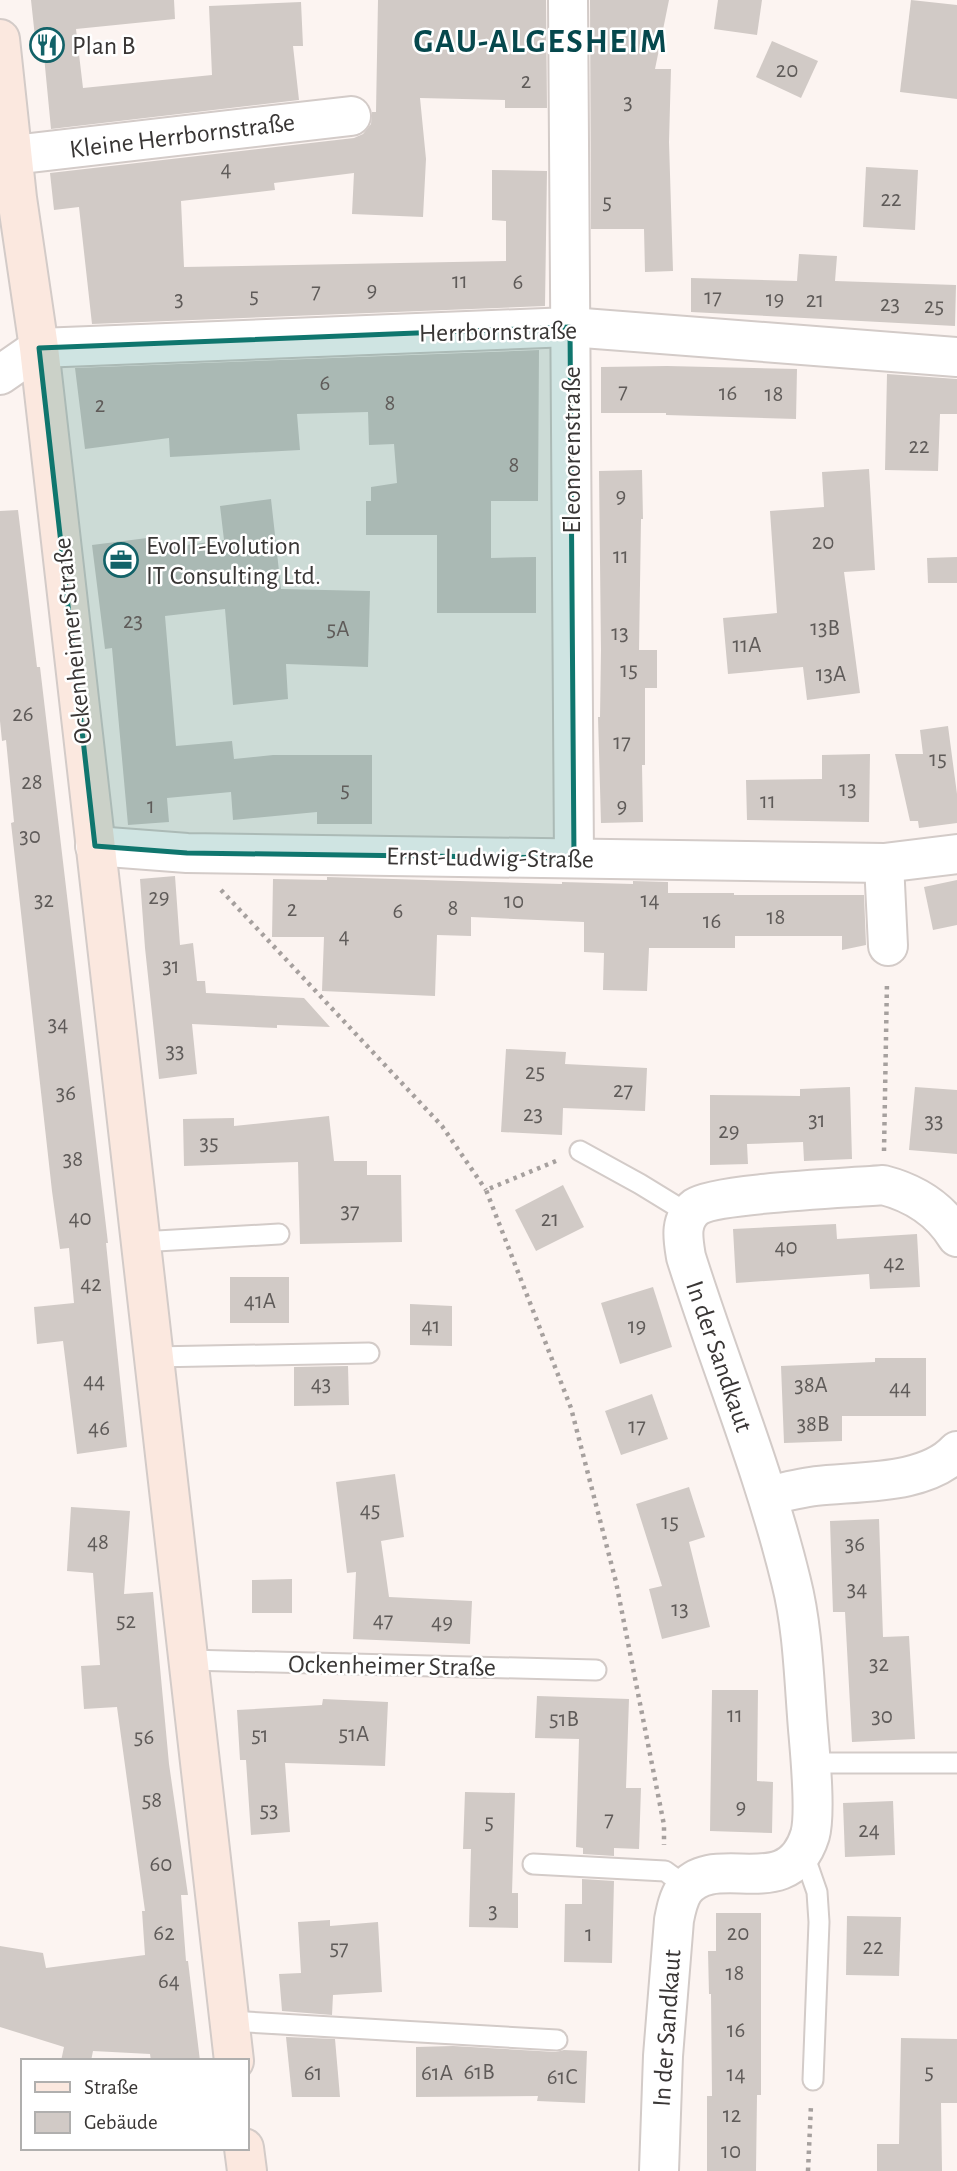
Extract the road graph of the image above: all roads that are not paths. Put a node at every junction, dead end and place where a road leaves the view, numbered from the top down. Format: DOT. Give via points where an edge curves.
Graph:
graph roads {
  1 [pos="568,0"];
  2 [pos="0,39"];
  3 [pos="351,116"];
  4 [pos="13,155"];
  5 [pos="9,200"];
  6 [pos="570,327"];
  7 [pos="39,348"];
  8 [pos="957,357"];
  9 [pos="0,375"];
  10 [pos="95,846"];
  11 [pos="957,854"];
  12 [pos="574,858"];
  13 [pos="884,863"];
  14 [pos="888,946"];
  15 [pos="580,1151"];
  16 [pos="689,1214"];
  17 [pos="279,1234"];
  18 [pos="957,1237"];
  19 [pos="140,1242"];
  20 [pos="369,1353"];
  21 [pos="153,1357"];
  22 [pos="957,1451"];
  23 [pos="768,1496"];
  24 [pos="188,1660"];
  25 [pos="596,1670"];
  26 [pos="810,1763"];
  27 [pos="957,1763"];
  28 [pos="800,1855"];
  29 [pos="533,1864"];
  30 [pos="676,1879"];
  31 [pos="230,2021"];
  32 [pos="557,2040"];
  33 [pos="234,2059"];
  34 [pos="813,2080"];
  35 [pos="244,2150"];
  36 [pos="247,2171"];
  37 [pos="659,2171"];
  1 -- 6 [label="street, Eleonorenstraße"];
  2 -- 4 [label="main road, Ockenheimer Straße"];
  3 -- 4 [label="street, Kleine Herrbornstraße"];
  4 -- 5 [label="main road, Ockenheimer Straße"];
  5 -- 7 [label="main road, Ockenheimer Straße"];
  6 -- 7 [label="street, Herrbornstraße"];
  6 -- 8 [label="street, Herrbornstraße"];
  6 -- 12 [label="street, Eleonorenstraße"];
  7 -- 9 [label="street"];
  7 -- 10 [label="main road, Ockenheimer Straße"];
  10 -- 12 [label="street, Ernst-Ludwig-Straße" via="187,853"];
  10 -- 19 [label="main road, Ockenheimer Straße"];
  11 -- 13 [label="street, Ernst-Ludwig-Straße"];
  12 -- 13 [label="street, Ernst-Ludwig-Straße"];
  13 -- 14 [label="street"];
  15 -- 16 [label="lane"];
  16 -- 18 [label="street" via="706,1202 727,1198 883,1185 922,1200"];
  16 -- 23 [label="street, In der Sandkaut" via="682,1236 686,1257"];
  17 -- 19 [label="lane"];
  19 -- 21 [label="main road, Ockenheimer Straße"];
  20 -- 21 [label="lane"];
  21 -- 24 [label="main road, Ockenheimer Straße"];
  22 -- 23 [label="street" via="934,1469 915,1475 812,1486"];
  23 -- 26 [label="street, In der Sandkaut" via="792,1583"];
  24 -- 25 [label="lane, Ockenheimer Straße"];
  24 -- 31 [label="main road, Ockenheimer Straße"];
  26 -- 27 [label="lane"];
  26 -- 28 [label="street, In der Sandkaut" via="812,1820"];
  28 -- 30 [label="street" via="784,1870 771,1873"];
  28 -- 34 [label="lane" via="817,1892 819,1922"];
  29 -- 30 [label="lane"];
  30 -- 37 [label="street, In der Sandkaut"];
  31 -- 32 [label="lane"];
  31 -- 33 [label="main road, Ockenheimer Straße"];
  35 -- 36 [label="main road"];
}
